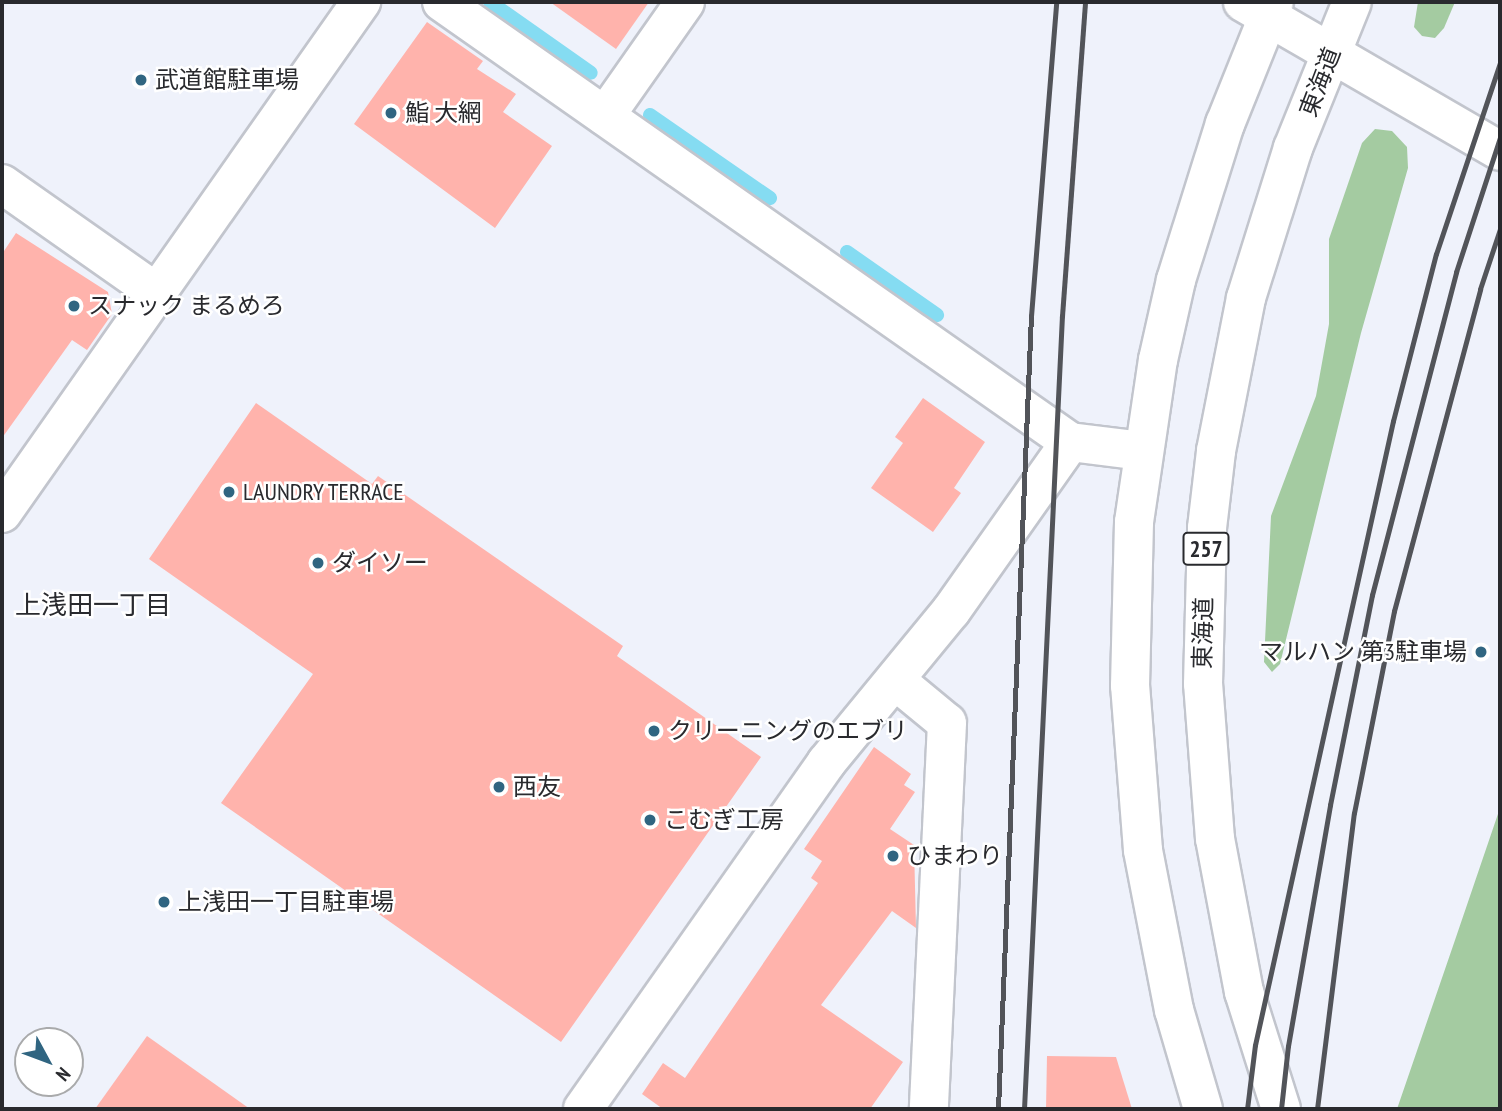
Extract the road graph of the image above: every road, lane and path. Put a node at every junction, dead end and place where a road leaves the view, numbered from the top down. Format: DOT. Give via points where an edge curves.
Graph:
graph roads {
  1 [pos="361,2"];
  2 [pos="442,2"];
  3 [pos="685,2"];
  4 [pos="1352,2"];
  5 [pos="1261,7"];
  6 [pos="1331,53"];
  7 [pos="605,116"];
  8 [pos="1500,151"];
  9 [pos="2,184"];
  10 [pos="157,293"];
  11 [pos="1070,442"];
  12 [pos="1143,451"];
  13 [pos="2,513"];
  14 [pos="895,680"];
  15 [pos="583,1109"];
  16 [pos="929,1109"];
  17 [pos="1203,1109"];
  18 [pos="1280,1109"];
  1 -- 10 [label="main road"];
  2 -- 7 [label="main road"];
  3 -- 7 [label="main road"];
  4 -- 6 [label="main road, 東海道 / 257"];
  5 -- 6 [label="main road"];
  5 -- 12 [label="main road" via="1184,253 1158,360"];
  6 -- 8 [label="main road"];
  6 -- 18 [label="main road, 東海道 / 257" via="1280,185 1246,298 1216,451 1203,606 1207,762 1215,839 1244,992"];
  7 -- 11 [label="main road"];
  9 -- 10 [label="main road"];
  10 -- 13 [label="main road"];
  11 -- 12 [label="main road"];
  11 -- 14 [label="main road" via="951,611"];
  12 -- 17 [label="main road" via="1130,604 1134,768 1156,931"];
  14 -- 15 [label="main road" via="827,763"];
  14 -- 16 [label="main road" via="947,723"];
}
